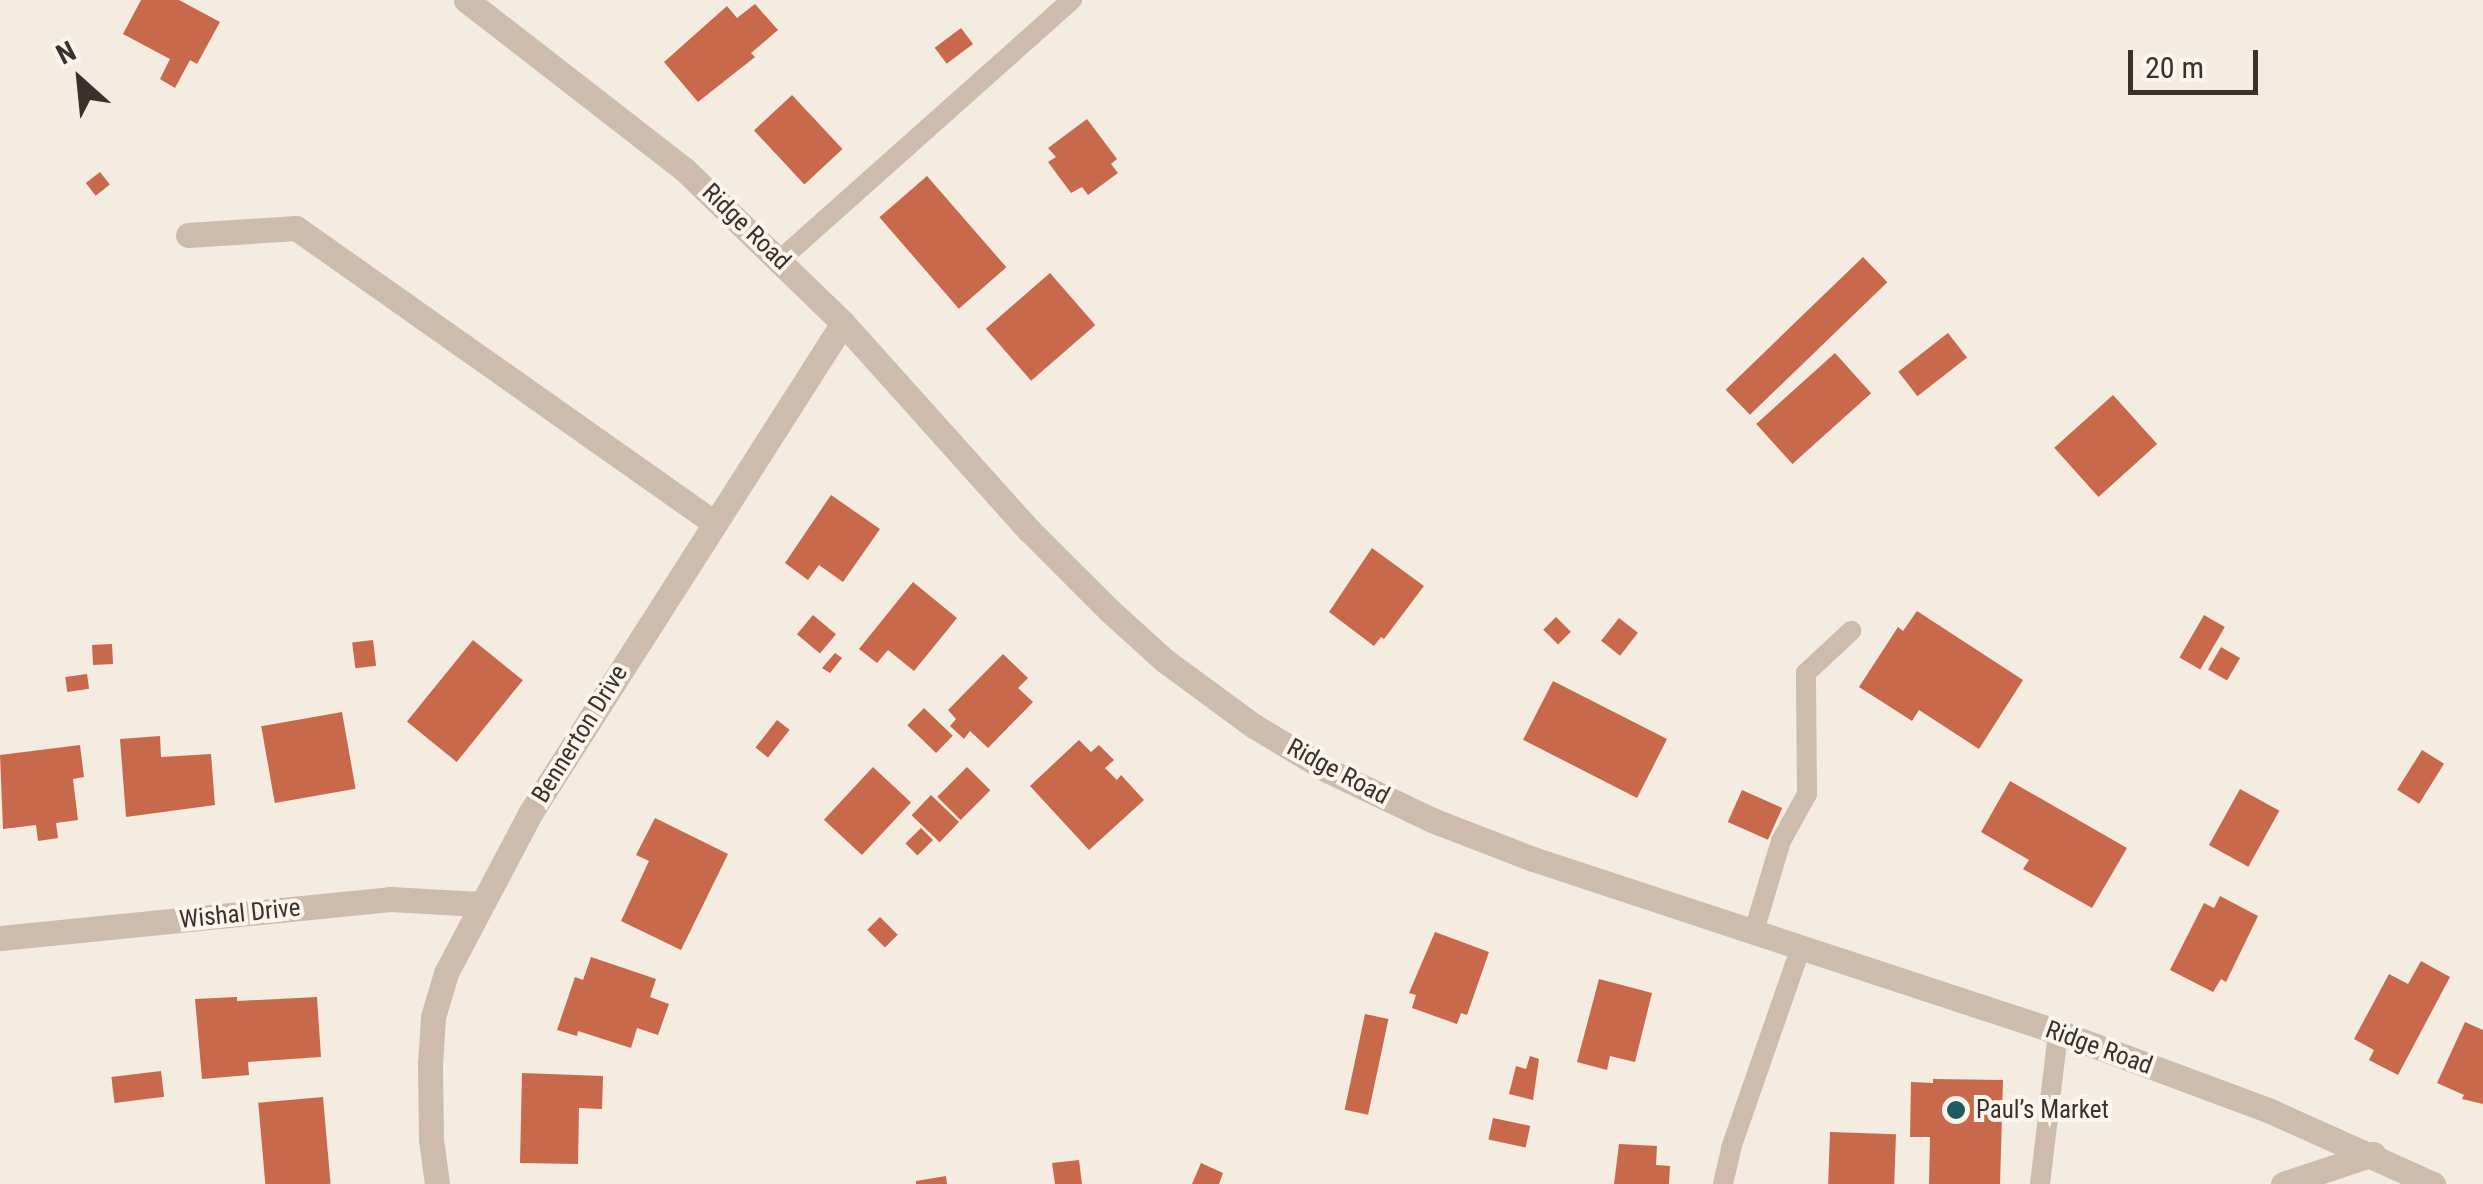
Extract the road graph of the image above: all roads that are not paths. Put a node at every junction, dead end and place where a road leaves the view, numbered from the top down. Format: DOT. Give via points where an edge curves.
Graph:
graph roads {
  1 [pos="466,0"];
  2 [pos="1072,0"];
  3 [pos="188,234"];
  4 [pos="781,259"];
  5 [pos="842,323"];
  6 [pos="713,522"];
  7 [pos="1851,630"];
  8 [pos="480,904"];
  9 [pos="1754,931"];
  10 [pos="0,938"];
  11 [pos="1801,946"];
  12 [pos="2058,1032"];
  13 [pos="2373,1154"];
  14 [pos="438,1184"];
  15 [pos="1723,1184"];
  16 [pos="2040,1184"];
  17 [pos="2283,1184"];
  18 [pos="2432,1184"];
  1 -- 4 [label="street, Ridge Road" via="686,170"];
  2 -- 4 [label="lane"];
  3 -- 6 [label="street" via="296,228"];
  4 -- 5 [label="street, Ridge Road"];
  5 -- 6 [label="street, Bennerton Drive"];
  5 -- 9 [label="street, Ridge Road" via="1110,611 1254,726 1432,820"];
  6 -- 8 [label="street, Bennerton Drive" via="530,812"];
  7 -- 9 [label="lane" via="1806,673 1807,794 1781,841"];
  8 -- 10 [label="street, Wishal Drive" via="390,899"];
  8 -- 14 [label="street, Bennerton Drive" via="433,1016 431,1139"];
  9 -- 11 [label="street, Ridge Road"];
  11 -- 12 [label="street, Ridge Road"];
  11 -- 15 [label="lane"];
  12 -- 13 [label="street, Ridge Road"];
  12 -- 16 [label="lane"];
  13 -- 17 [label="street"];
  13 -- 18 [label="street, Ridge Road"];
}
